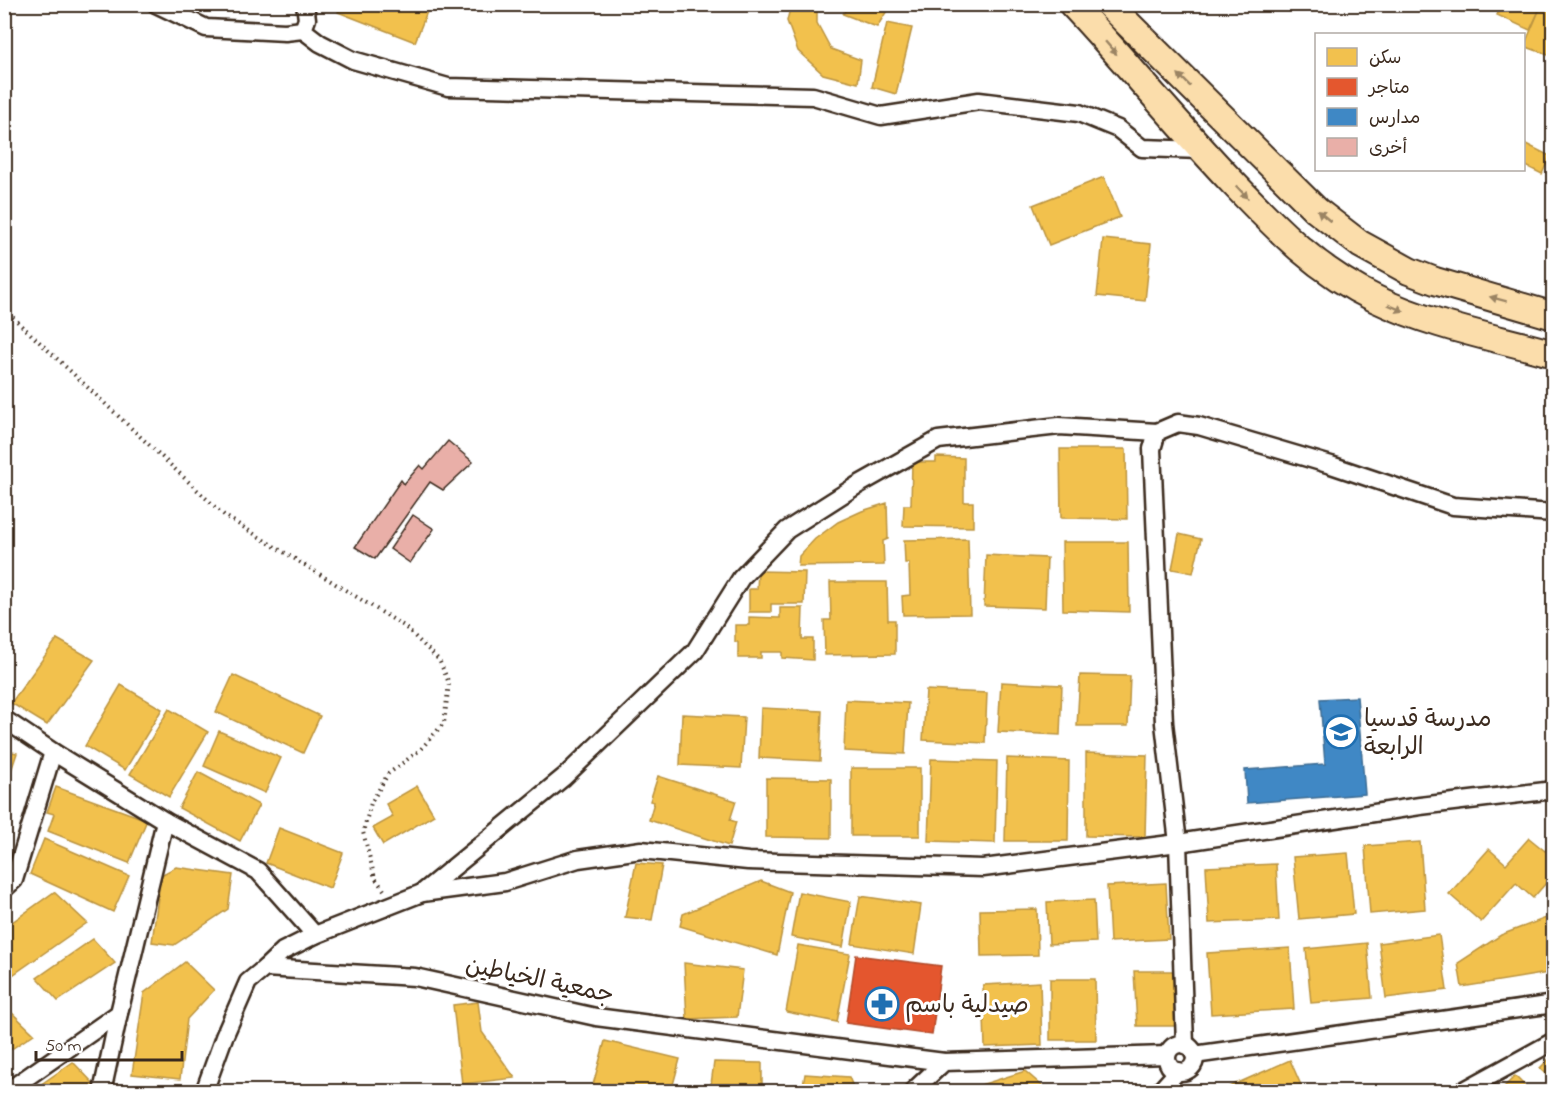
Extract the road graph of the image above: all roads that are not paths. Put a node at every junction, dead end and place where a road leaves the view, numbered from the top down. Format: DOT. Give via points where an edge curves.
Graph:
graph roads {
  1 [pos="156,4"];
  2 [pos="305,4"];
  3 [pos="1072,4"];
  4 [pos="1108,4"];
  5 [pos="303,30"];
  6 [pos="1201,150"];
  7 [pos="1554,316"];
  8 [pos="1554,354"];
  9 [pos="1157,432"];
  10 [pos="1554,513"];
  11 [pos="4,718"];
  12 [pos="53,752"];
  13 [pos="1554,790"];
  14 [pos="165,821"];
  15 [pos="1178,843"];
  16 [pos="4,889"];
  17 [pos="422,893"];
  18 [pos="315,935"];
  19 [pos="265,968"];
  20 [pos="1554,1004"];
  21 [pos="119,1013"];
  22 [pos="1554,1041"];
  23 [pos="1190,1050"];
  24 [pos="1167,1055"];
  25 [pos="944,1062"];
  26 [pos="1178,1071"];
  27 [pos="6,1092"];
  28 [pos="102,1092"];
  29 [pos="204,1092"];
  30 [pos="912,1092"];
  31 [pos="1159,1092"];
  32 [pos="1461,1092"];
  1 -- 5 [label="street" via="206,28"];
  2 -- 5 [label="street" via="307,19"];
  3 -- 6 [label="main road, one-way"];
  7 -- 4 [label="main road, one-way" via="1435,281 1360,244 1316,210"];
  5 -- 6 [label="street" via="353,60 448,87 813,96 881,116 979,101 1079,112 1118,129 1142,148"];
  6 -- 8 [label="main road, one-way" via="1283,235 1345,282 1407,313"];
  9 -- 10 [label="street" via="1178,423 1199,426 1453,506"];
  9 -- 15 [label="street" via="1152,449 1164,723"];
  9 -- 17 [label="street" via="1059,426 938,440 856,486 787,530 741,578 695,651 564,777"];
  11 -- 12 [label="street"];
  12 -- 14 [label="street"];
  12 -- 16 [label="street" via="14,880"];
  13 -- 15 [label="street"];
  14 -- 18 [label="street" via="258,871"];
  14 -- 21 [label="street"];
  15 -- 17 [label="street" via="983,868 748,861 641,850 578,859 505,882"];
  15 -- 23 [label="street"];
  17 -- 18 [label="street"];
  18 -- 19 [label="street" via="283,951"];
  19 -- 25 [label="street, جمعية الخياطين" via="415,977 596,1017"];
  19 -- 29 [label="street" via="248,982"];
  20 -- 23 [label="street"];
  21 -- 27 [label="street"];
  21 -- 28 [label="street"];
  22 -- 32 [label="street"];
  23 -- 24 [label="street" via="1177,1044"];
  23 -- 26 [label="street" via="1193,1064 1187,1071"];
  24 -- 25 [label="street, جمعية الخياطين"];
  24 -- 26 [label="street" via="1169,1066"];
  25 -- 30 [label="street"];
  26 -- 31 [label="street"];
}
